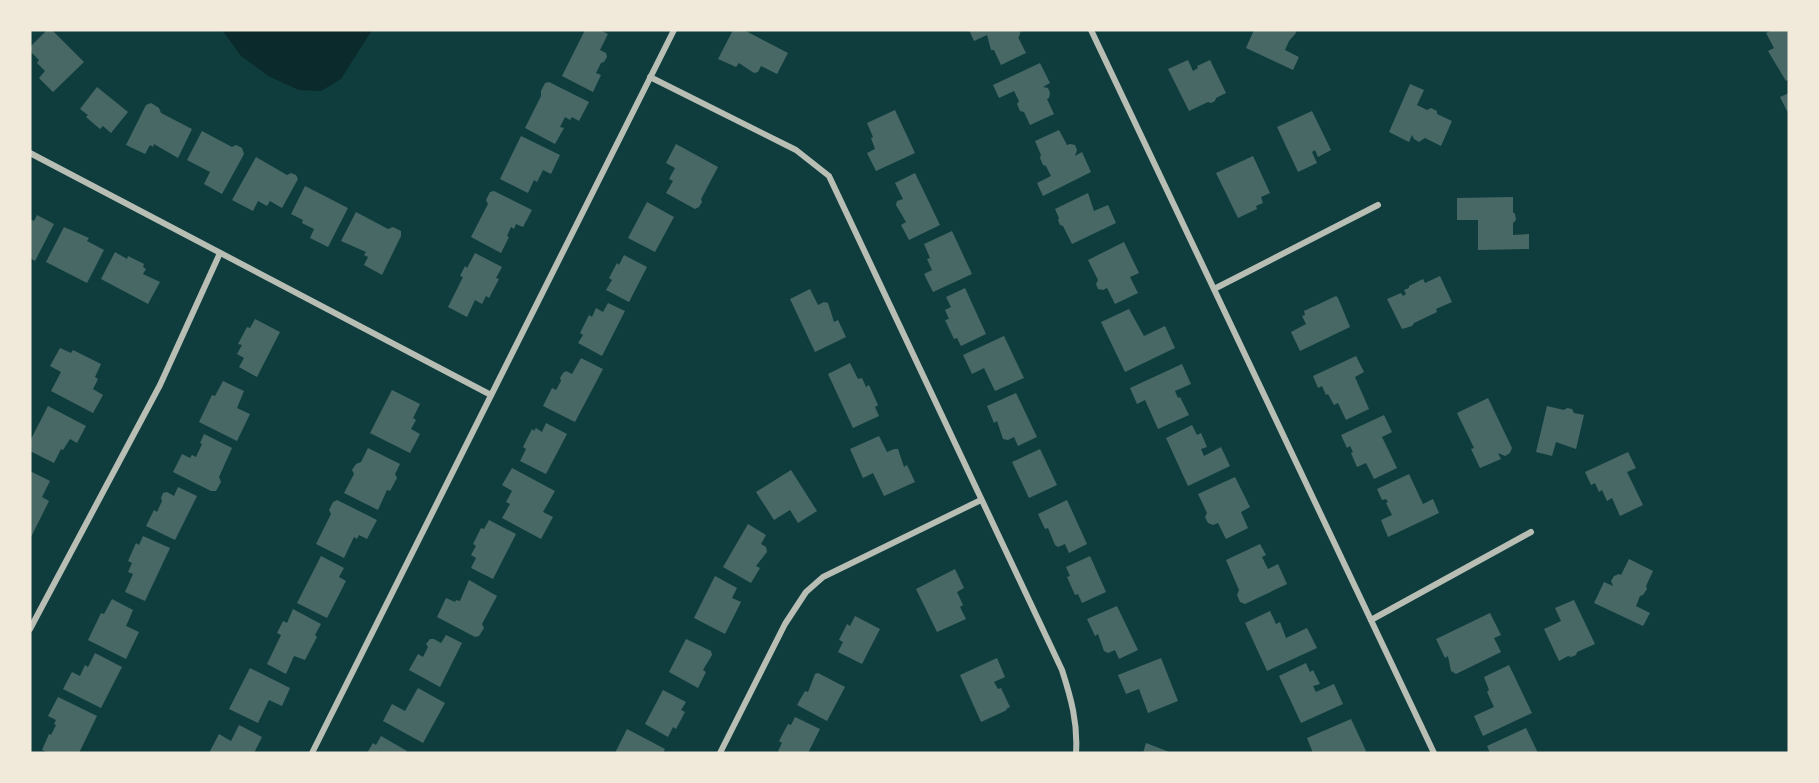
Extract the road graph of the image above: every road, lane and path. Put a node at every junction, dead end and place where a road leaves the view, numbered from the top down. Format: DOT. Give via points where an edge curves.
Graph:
graph roads {
  1 [pos="674,30"];
  2 [pos="1091,30"];
  3 [pos="650,77"];
  4 [pos="30,153"];
  5 [pos="1378,205"];
  6 [pos="220,253"];
  7 [pos="1214,289"];
  8 [pos="491,395"];
  9 [pos="981,500"];
  10 [pos="1531,532"];
  11 [pos="1371,620"];
  12 [pos="30,629"];
  13 [pos="312,753"];
  14 [pos="720,753"];
  15 [pos="1076,753"];
  16 [pos="1434,753"];
  1 -- 3 [label="street"];
  2 -- 7 [label="street"];
  3 -- 8 [label="street"];
  3 -- 9 [label="street" via="796,150 828,176"];
  4 -- 6 [label="street"];
  5 -- 7 [label="street"];
  6 -- 8 [label="street"];
  6 -- 12 [label="street" via="160,385"];
  7 -- 11 [label="street"];
  8 -- 13 [label="street"];
  9 -- 14 [label="street" via="823,577 806,592 785,624"];
  9 -- 15 [label="street" via="1062,670 1073,702"];
  10 -- 11 [label="street"];
  11 -- 16 [label="street"];
}
